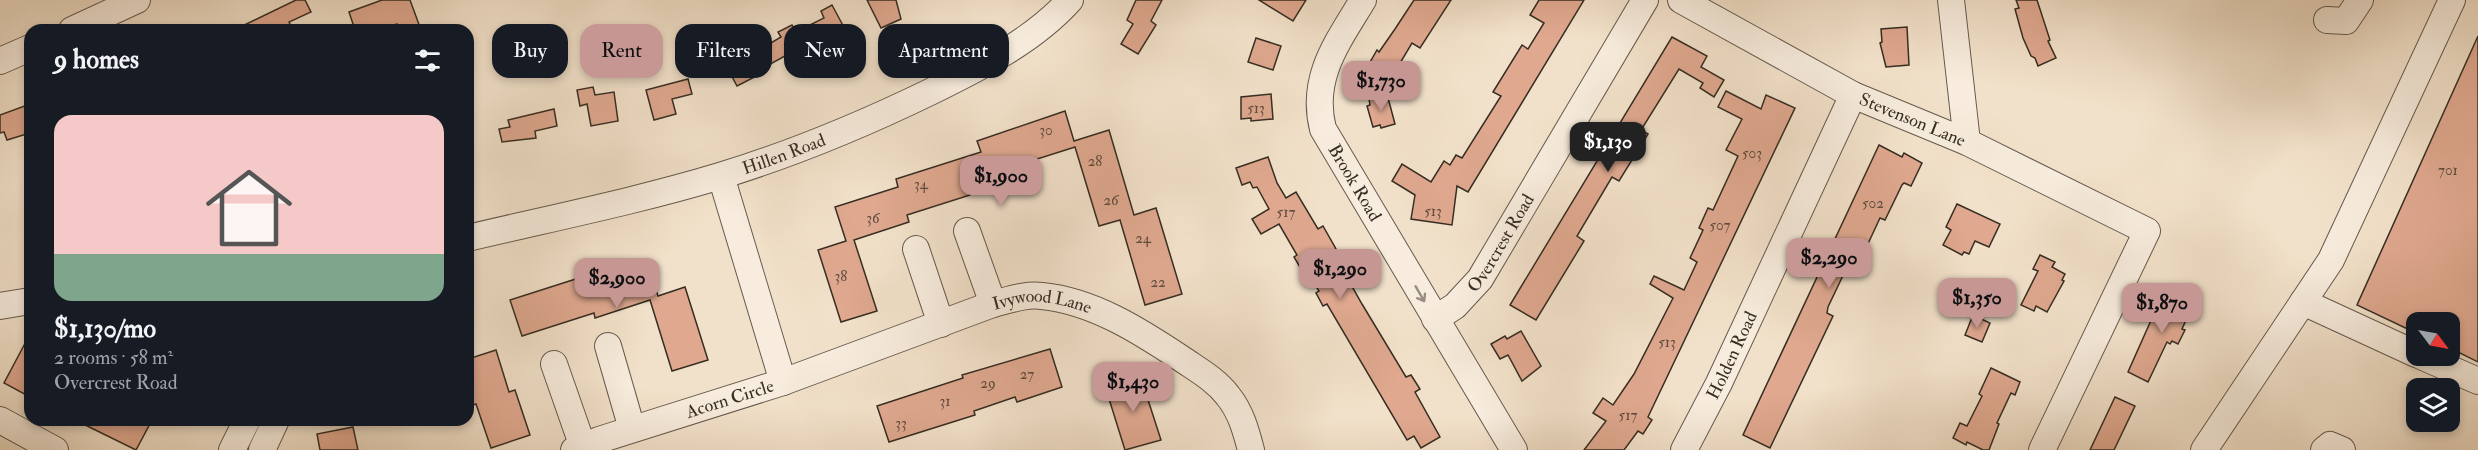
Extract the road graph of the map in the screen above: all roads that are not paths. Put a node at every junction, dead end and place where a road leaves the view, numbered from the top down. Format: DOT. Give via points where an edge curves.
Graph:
graph roads {
  1 [pos="137,0"];
  2 [pos="1070,0"];
  3 [pos="1363,0"];
  4 [pos="1645,0"];
  5 [pos="1681,0"];
  6 [pos="1951,0"];
  7 [pos="2360,0"];
  8 [pos="2452,0"];
  9 [pos="2327,20"];
  10 [pos="85,24"];
  11 [pos="24,51"];
  12 [pos="0,61"];
  13 [pos="1853,95"];
  14 [pos="1967,142"];
  15 [pos="721,176"];
  16 [pos="968,231"];
  17 [pos="474,237"];
  18 [pos="916,249"];
  19 [pos="2303,302"];
  20 [pos="24,303"];
  21 [pos="993,304"];
  22 [pos="0,306"];
  23 [pos="1435,319"];
  24 [pos="940,324"];
  25 [pos="608,346"];
  26 [pos="2406,349"];
  27 [pos="554,364"];
  28 [pos="2444,366"];
  29 [pos="2478,381"];
  30 [pos="783,382"];
  31 [pos="0,420"];
  32 [pos="244,426"];
  33 [pos="273,426"];
  34 [pos="632,429"];
  35 [pos="578,448"];
  36 [pos="55,450"];
  37 [pos="232,450"];
  38 [pos="262,450"];
  39 [pos="1251,450"];
  40 [pos="1514,450"];
  41 [pos="1684,450"];
  42 [pos="2042,450"];
  43 [pos="2204,450"];
  44 [pos="2324,450"];
  45 [pos="2342,450"];
  1 -- 10 [label="street"];
  2 -- 15 [label="street, Hillen Road" via="1016,45 947,84 827,139"];
  3 -- 23 [label="street, Brook Road, one-way" via="1326,64 1319,85 1319,112 1323,129"];
  4 -- 23 [label="street, Overcrest Road" via="1480,279 1455,306"];
  5 -- 13 [label="street, Stevenson Lane"];
  6 -- 14 [label="street"];
  7 -- 9 [label="street" via="2346,21"];
  8 -- 19 [label="street" via="2331,260"];
  11 -- 12 [label="street"];
  13 -- 14 [label="street, Stevenson Lane"];
  13 -- 41 [label="street, Holden Road"];
  14 -- 42 [label="street, Stevenson Lane" via="2147,231"];
  15 -- 17 [label="street, Hillen Road"];
  15 -- 30 [label="street, Acorn Circle"];
  16 -- 21 [label="street"];
  18 -- 24 [label="street"];
  19 -- 26 [label="street"];
  19 -- 43 [label="street"];
  20 -- 22 [label="street"];
  21 -- 24 [label="street, Ivywood Lane"];
  21 -- 39 [label="street, Ivywood Lane" via="1021,296 1066,299 1146,336 1227,394 1247,432"];
  23 -- 40 [label="street, Brook Road"];
  24 -- 30 [label="street, Ivywood Lane"];
  25 -- 34 [label="street"];
  27 -- 35 [label="street"];
  28 -- 29 [label="street"];
  30 -- 34 [label="street, Acorn Circle"];
  31 -- 36 [label="street"];
  32 -- 37 [label="street"];
  33 -- 38 [label="street"];
  34 -- 35 [label="street, Acorn Circle"];
  44 -- 45 [label="street" via="2330,445"];
}
